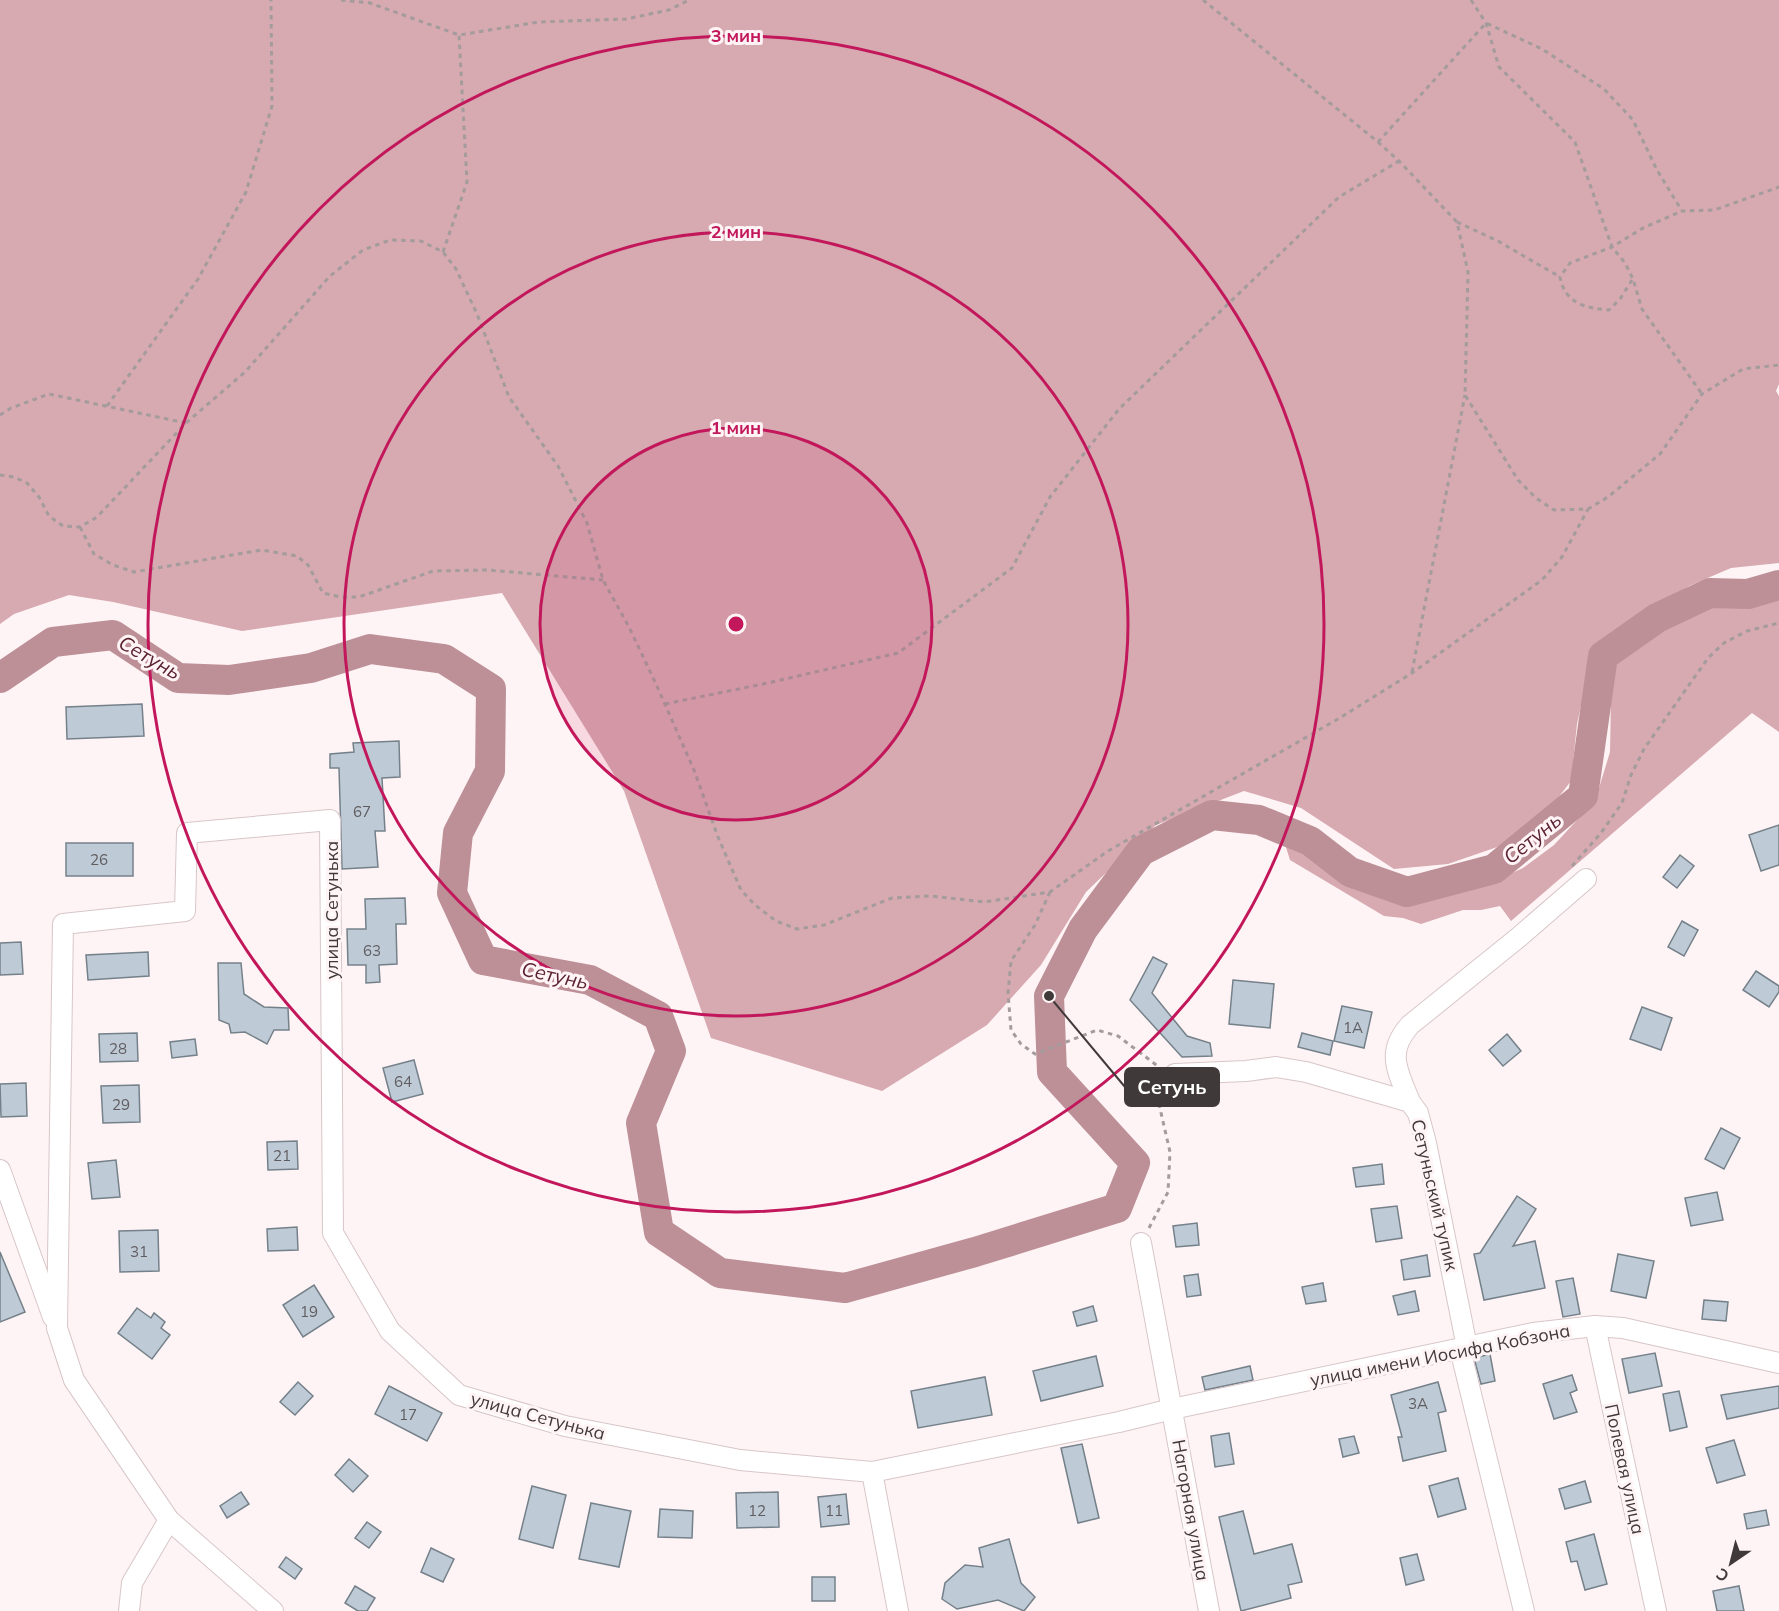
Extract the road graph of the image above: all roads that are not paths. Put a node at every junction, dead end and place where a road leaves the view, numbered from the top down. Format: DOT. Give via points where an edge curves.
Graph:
graph roads {
  1 [pos="1578,874"];
  2 [pos="1175,1074"];
  3 [pos="1410,1102"];
  4 [pos="0,1170"];
  5 [pos="1141,1243"];
  6 [pos="1595,1326"];
  7 [pos="57,1328"];
  8 [pos="1464,1348"];
  9 [pos="1779,1363"];
  10 [pos="1172,1409"];
  11 [pos="872,1472"];
  12 [pos="169,1520"];
  13 [pos="129,1611"];
  14 [pos="273,1611"];
  15 [pos="898,1611"];
  16 [pos="1209,1611"];
  17 [pos="1524,1611"];
  18 [pos="1656,1611"];
  1 -- 3 [label="street" via="1519,937 1401,1036 1395,1049 1395,1064"];
  2 -- 3 [label="street, Сетуньский тупик" via="1276,1067"];
  3 -- 8 [label="street, Сетуньский тупик" via="1418,1113 1426,1143"];
  4 -- 7 [label="street"];
  5 -- 10 [label="street, Нагорная улица"];
  6 -- 8 [label="street, улица имени Иосифа Кобзона" via="1533,1333"];
  6 -- 9 [label="street, улица имени Иосифа Кобзона" via="1623,1328"];
  6 -- 18 [label="street, Полевая улица"];
  7 -- 11 [label="street, улица Сетунька" via="63,924 185,911 187,833 330,820 333,1233 390,1331 459,1395 565,1426 741,1460"];
  7 -- 12 [label="street, улица Сетунька" via="74,1380"];
  8 -- 10 [label="street, улица имени Иосифа Кобзона"];
  8 -- 17 [label="street, Сетуньский тупик"];
  10 -- 11 [label="street, улица имени Иосифа Кобзона"];
  10 -- 16 [label="street, Нагорная улица"];
  11 -- 15 [label="street"];
  12 -- 13 [label="street" via="132,1583"];
  12 -- 14 [label="street, улица Сетунька"];
}
